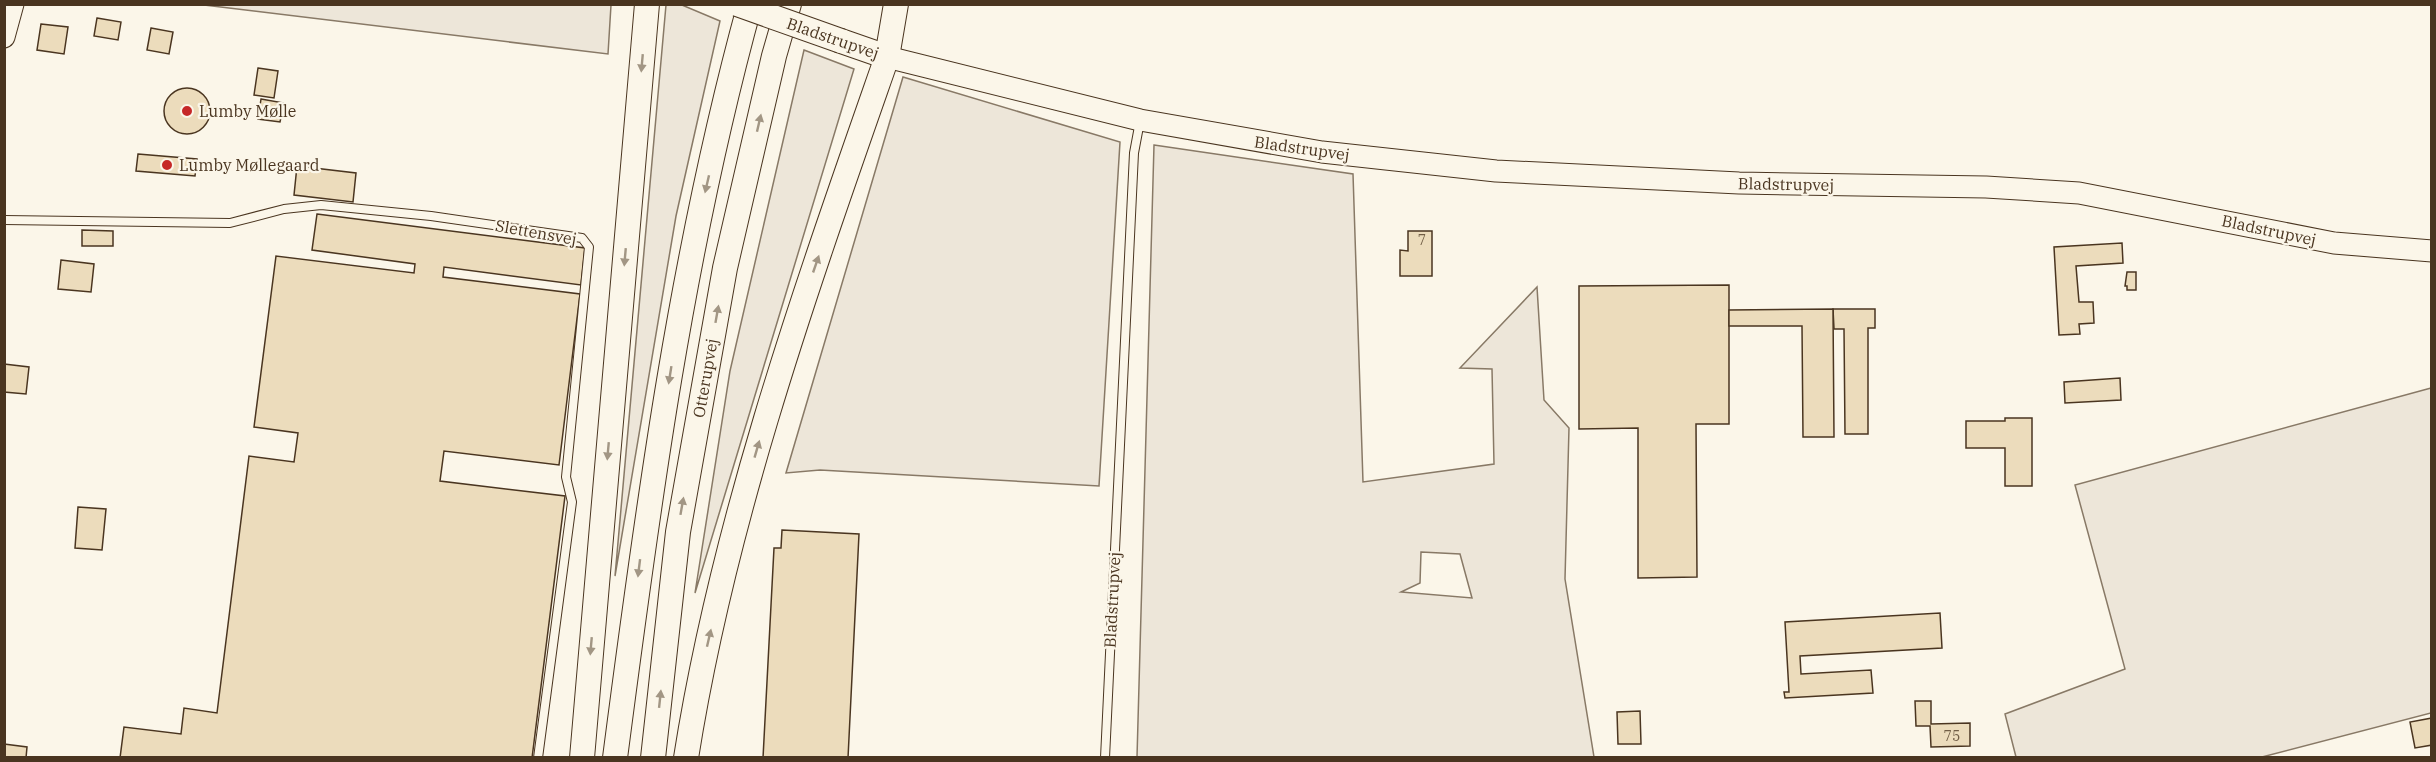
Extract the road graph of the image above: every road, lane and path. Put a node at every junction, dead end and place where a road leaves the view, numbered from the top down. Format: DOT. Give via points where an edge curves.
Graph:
graph roads {
  1 [pos="13,4"];
  2 [pos="647,4"];
  3 [pos="737,4"];
  4 [pos="750,4"];
  5 [pos="789,4"];
  6 [pos="896,4"];
  7 [pos="4,38"];
  8 [pos="887,57"];
  9 [pos="1140,120"];
  10 [pos="4,220"];
  11 [pos="2432,251"];
  12 [pos="538,758"];
  13 [pos="582,758"];
  14 [pos="615,758"];
  15 [pos="653,758"];
  16 [pos="686,758"];
  17 [pos="1105,758"];
  1 -- 7 [label="street"];
  2 -- 13 [label="main road, one-way"];
  3 -- 8 [label="main road, Bladstrupvej, bridge"];
  4 -- 14 [label="main road, one-way" via="687,269 644,531"];
  15 -- 5 [label="main road, Otterupvej, one-way" via="678,532 721,291"];
  6 -- 8 [label="main road"];
  8 -- 9 [label="street, Bladstrupvej"];
  16 -- 8 [label="main road, one-way" via="696,693 731,542 766,417"];
  9 -- 11 [label="street, Bladstrupvej" via="1322,152 1496,171 2079,193 2334,243"];
  9 -- 17 [label="lane, Bladstrupvej" via="1134,153"];
  10 -- 12 [label="lane, Slettensvej" via="230,223 284,209 321,206 431,216 582,238 589,247 566,477 572,502"];
}
